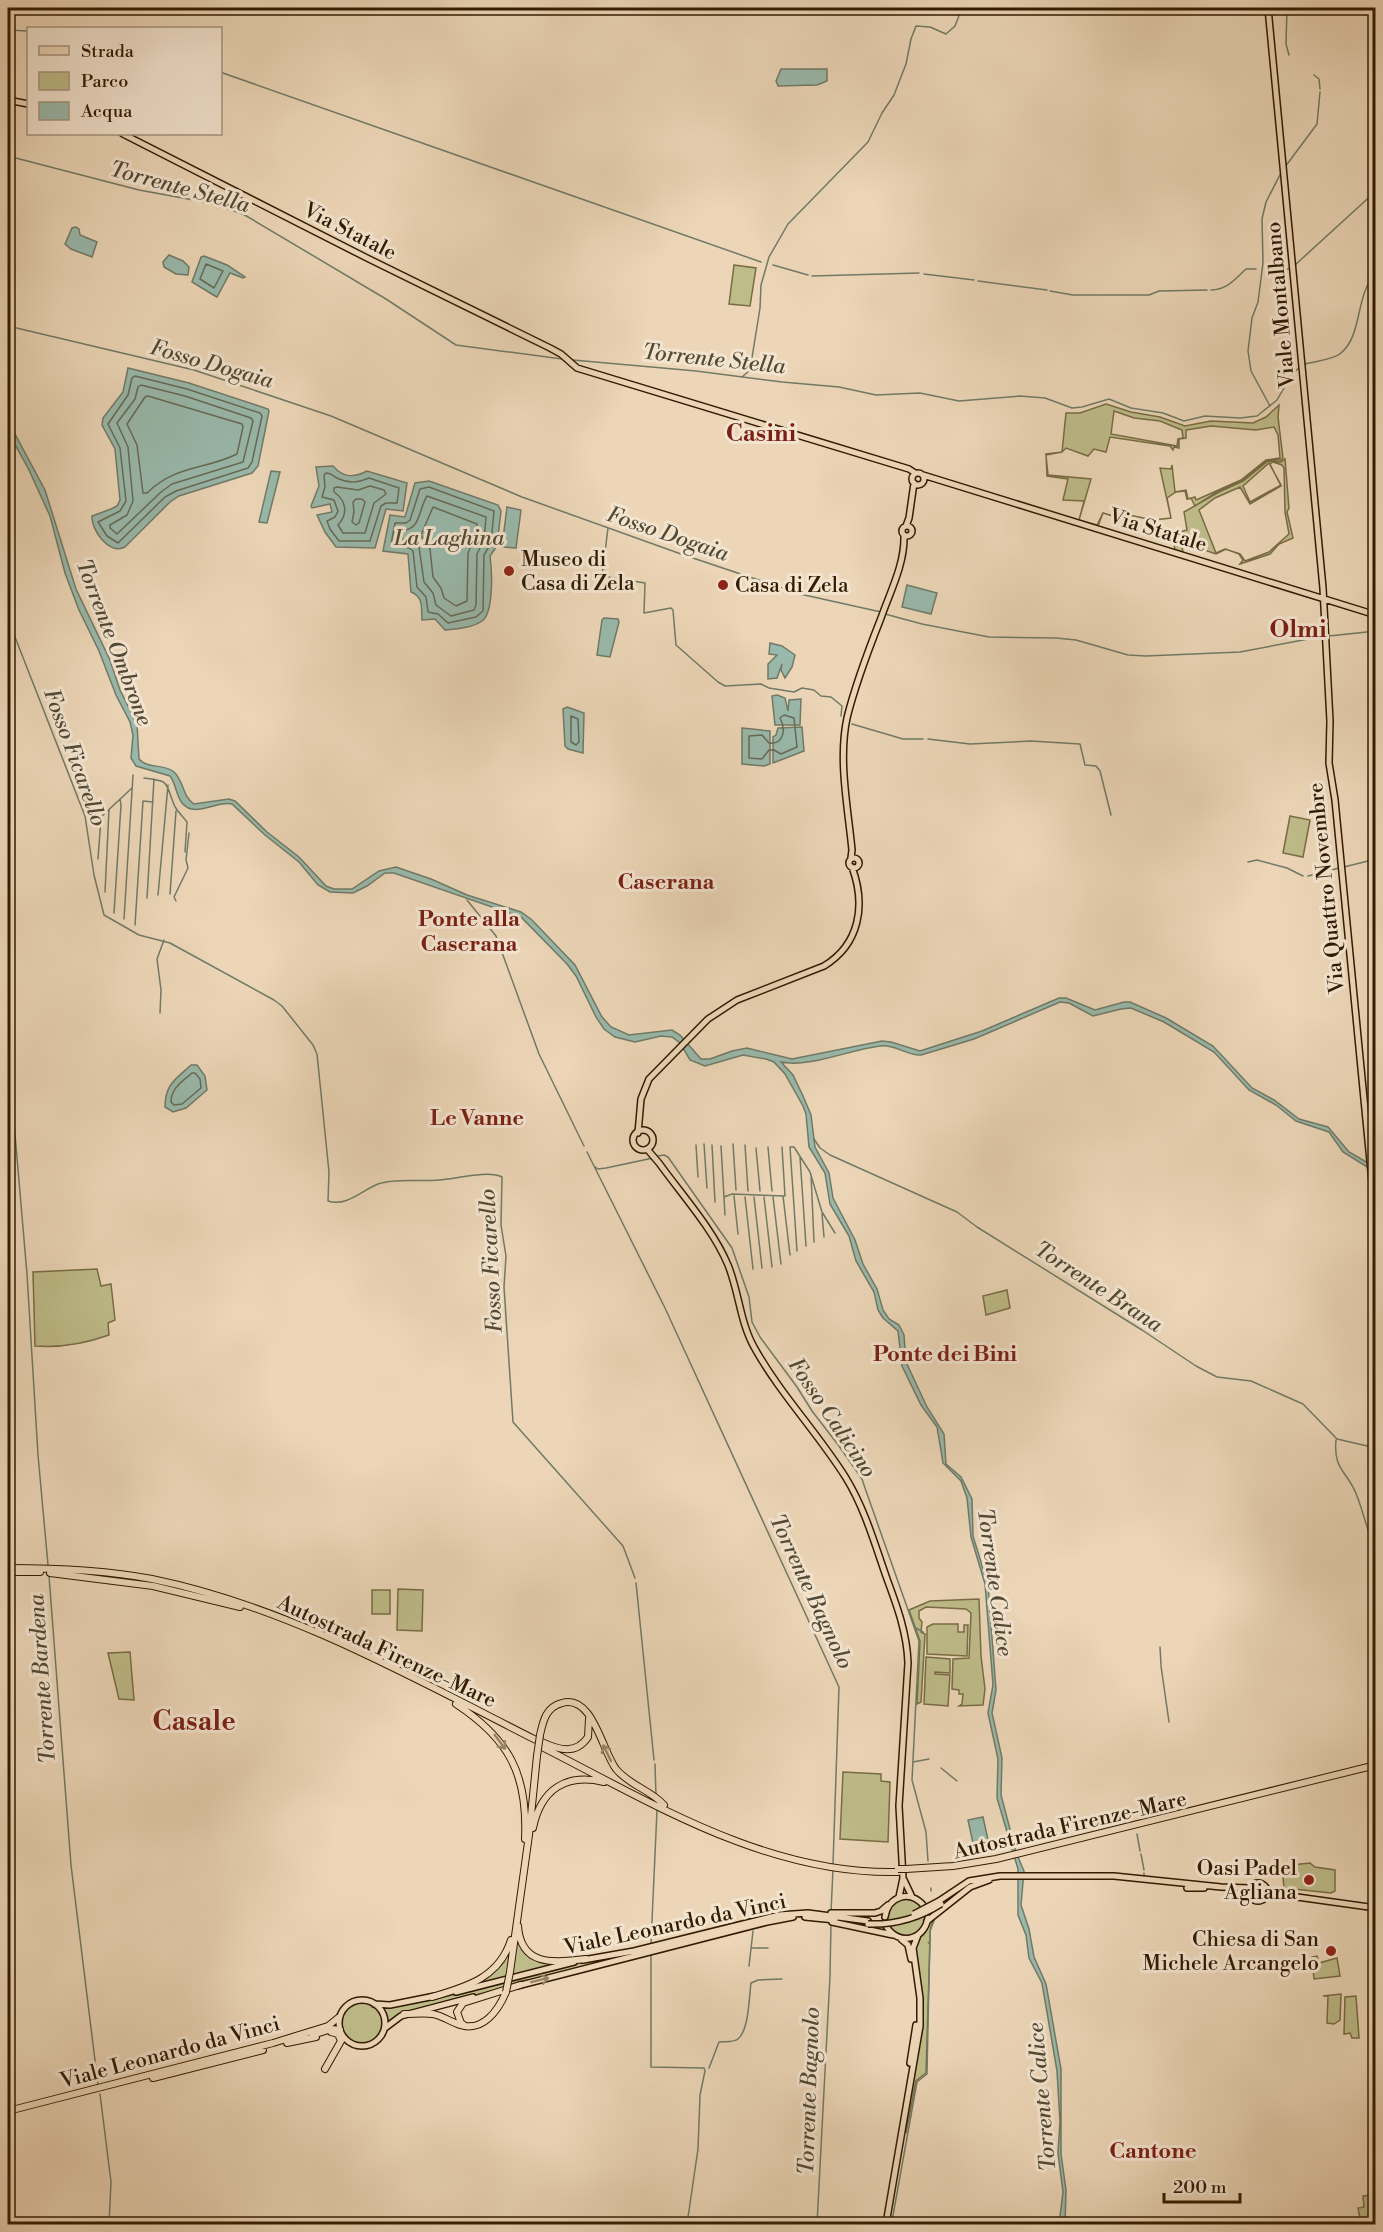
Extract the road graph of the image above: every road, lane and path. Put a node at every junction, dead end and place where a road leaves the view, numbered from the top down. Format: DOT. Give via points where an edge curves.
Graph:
graph roads {
  1 [pos="1268,8"];
  2 [pos="8,100"];
  3 [pos="27,104"];
  4 [pos="125,135"];
  5 [pos="914,474"];
  6 [pos="920,481"];
  7 [pos="1323,588"];
  8 [pos="1310,595"];
  9 [pos="1323,599"];
  10 [pos="1376,615"];
  11 [pos="640,1120"];
  12 [pos="645,1131"];
  13 [pos="638,1133"];
  14 [pos="649,1148"];
  15 [pos="1376,1223"];
  16 [pos="8,1570"];
  17 [pos="54,1571"];
  18 [pos="456,1704"];
  19 [pos="584,1708"];
  20 [pos="539,1742"];
  21 [pos="1376,1767"];
  22 [pos="636,1795"];
  23 [pos="664,1805"];
  24 [pos="525,1857"];
  25 [pos="822,1864"];
  26 [pos="902,1872"];
  27 [pos="1012,1877"];
  28 [pos="977,1879"];
  29 [pos="991,1879"];
  30 [pos="967,1880"];
  31 [pos="1221,1887"];
  32 [pos="1250,1887"];
  33 [pos="1187,1888"];
  34 [pos="1233,1890"];
  35 [pos="1266,1894"];
  36 [pos="1250,1896"];
  37 [pos="899,1897"];
  38 [pos="912,1897"];
  39 [pos="940,1902"];
  40 [pos="888,1905"];
  41 [pos="924,1905"];
  42 [pos="1376,1907"];
  43 [pos="518,1914"];
  44 [pos="820,1916"];
  45 [pos="885,1917"];
  46 [pos="838,1918"];
  47 [pos="886,1926"];
  48 [pos="893,1935"];
  49 [pos="918,1935"];
  50 [pos="901,1939"];
  51 [pos="586,1959"];
  52 [pos="520,1985"];
  53 [pos="432,1997"];
  54 [pos="374,2004"];
  55 [pos="404,2014"];
  56 [pos="338,2018"];
  57 [pos="466,2026"];
  58 [pos="385,2028"];
  59 [pos="340,2030"];
  60 [pos="287,2043"];
  61 [pos="325,2069"];
  62 [pos="8,2113"];
  63 [pos="884,2224"];
  1 -- 7 [label="main road, Viale Montalbano"];
  2 -- 3 [label="main road"];
  4 -- 5 [label="main road, Via Statale" via="563,356 573,365"];
  5 -- 6 [label="main road"];
  5 -- 6 [label="main road"];
  6 -- 8 [label="main road, Via Statale" via="932,477"];
  6 -- 11 [label="main road" via="909,518 912,532 906,536 896,578 844,731 852,850 853,858 859,862 854,867 858,909 851,940 824,966 728,1004 694,1031 653,1073 639,1105"];
  7 -- 8 [label="main road"];
  7 -- 9 [label="main road, Viale Montalbano"];
  8 -- 9 [label="main road, Via Statale"];
  9 -- 10 [label="main road, Via Statale"];
  9 -- 15 [label="main road, Via Quattro Novembre" via="1329,763"];
  11 -- 12 [label="main road"];
  11 -- 13 [label="main road"];
  12 -- 13 [label="main road"];
  12 -- 14 [label="main road" via="652,1137"];
  13 -- 14 [label="main road" via="635,1145 641,1150"];
  14 -- 26 [label="main road" via="721,1251 751,1342 859,1501 898,1611 908,1657 899,1806"];
  16 -- 17 [label="highway, Autostrada Firenze-Mare"];
  17 -- 18 [label="highway, Autostrada Firenze-Mare" via="153,1586 245,1609 309,1632"];
  17 -- 20 [label="highway, Autostrada Firenze-Mare" via="151,1579 256,1608 349,1647"];
  18 -- 20 [label="highway, Autostrada Firenze-Mare"];
  18 -- 24 [label="highway, one-way" via="482,1722 515,1767 523,1796"];
  19 -- 20 [label="highway" via="571,1702 553,1707 544,1719"];
  19 -- 20 [label="highway" via="590,1725 584,1743 565,1750"];
  23 -- 19 [label="highway, one-way" via="618,1771"];
  20 -- 22 [label="highway, Autostrada Firenze-Mare"];
  20 -- 23 [label="highway, Autostrada Firenze-Mare"];
  20 -- 24 [label="highway, bridge"];
  21 -- 26 [label="highway, Autostrada Firenze-Mare" via="1008,1858"];
  22 -- 24 [label="highway" via="594,1779 577,1779 557,1786 540,1806"];
  22 -- 25 [label="highway, Autostrada Firenze-Mare" via="746,1846"];
  23 -- 25 [label="highway, Autostrada Firenze-Mare" via="750,1844"];
  24 -- 43 [label="highway"];
  25 -- 26 [label="highway, Autostrada Firenze-Mare"];
  26 -- 37 [label="main road"];
  26 -- 38 [label="main road"];
  27 -- 28 [label="main road"];
  27 -- 29 [label="main road"];
  27 -- 31 [label="main road" via="1135,1877"];
  28 -- 30 [label="main road"];
  28 -- 39 [label="main road" via="960,1886"];
  29 -- 39 [label="main road" via="969,1885"];
  29 -- 49 [label="main road" via="970,1887 927,1918"];
  31 -- 32 [label="main road"];
  31 -- 34 [label="main road"];
  32 -- 35 [label="main road" via="1264,1885"];
  32 -- 36 [label="main road"];
  33 -- 34 [label="main road"];
  34 -- 36 [label="main road"];
  35 -- 36 [label="main road" via="1258,1901"];
  35 -- 42 [label="main road"];
  37 -- 38 [label="main road"];
  37 -- 40 [label="main road"];
  38 -- 41 [label="main road"];
  39 -- 46 [label="main road, bridge" via="909,1919 887,1923"];
  40 -- 45 [label="main road"];
  40 -- 46 [label="main road" via="875,1913"];
  43 -- 51 [label="highway" via="522,1943 534,1957 553,1962"];
  43 -- 53 [label="highway" via="510,1944 494,1970 468,1986"];
  43 -- 57 [label="highway, bridge" via="506,1992 489,2018"];
  44 -- 46 [label="main road"];
  44 -- 46 [label="main road"];
  44 -- 51 [label="main road, Viale Leonardo da Vinci" via="771,1917"];
  52 -- 44 [label="main road, Viale Leonardo da Vinci, one-way" via="776,1920"];
  46 -- 48 [label="main road"];
  47 -- 48 [label="main road"];
  48 -- 50 [label="main road"];
  49 -- 50 [label="main road"];
  49 -- 63 [label="main road" via="913,1948 920,1992 920,2026"];
  50 -- 63 [label="main road" via="910,1951 916,2022"];
  51 -- 53 [label="main road, Viale Leonardo da Vinci"];
  52 -- 55 [label="main road, Viale Leonardo da Vinci"];
  52 -- 57 [label="highway" via="463,2003 457,2012"];
  53 -- 54 [label="main road, Viale Leonardo da Vinci"];
  54 -- 56 [label="main road, Viale Leonardo da Vinci" via="350,2001"];
  54 -- 58 [label="main road" via="383,2014"];
  55 -- 57 [label="highway" via="435,2015"];
  55 -- 58 [label="main road, Viale Leonardo da Vinci"];
  56 -- 59 [label="main road"];
  56 -- 62 [label="highway, Viale Leonardo da Vinci" via="330,2025 273,2043"];
  58 -- 59 [label="main road, Viale Leonardo da Vinci" via="380,2040 367,2046 353,2044"];
  59 -- 60 [label="highway, Viale Leonardo da Vinci" via="331,2029"];
  60 -- 61 [label="highway" via="331,2032 338,2034 341,2044"];
  60 -- 62 [label="highway, Viale Leonardo da Vinci"];
}
